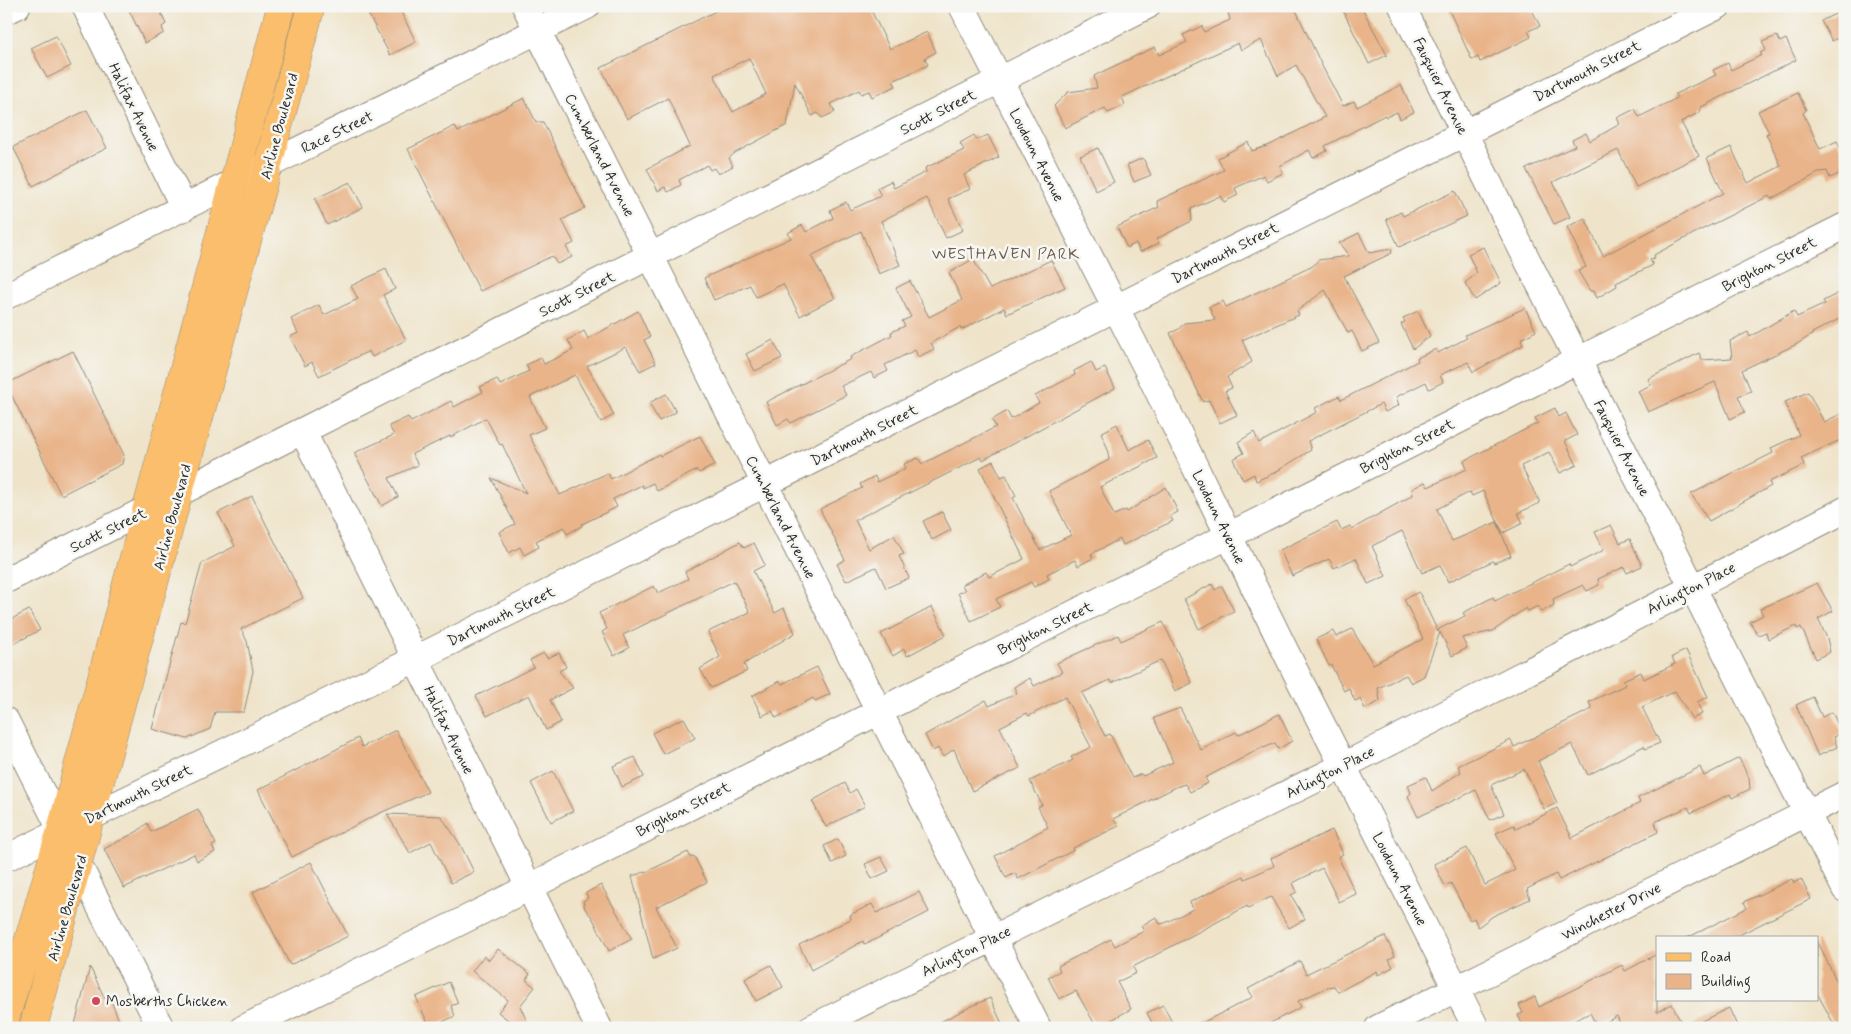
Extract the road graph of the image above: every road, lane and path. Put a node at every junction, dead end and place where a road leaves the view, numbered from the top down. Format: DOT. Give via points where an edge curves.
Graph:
graph roads {
  1 [pos="17,6"];
  2 [pos="85,6"];
  3 [pos="281,6"];
  4 [pos="311,6"];
  5 [pos="525,6"];
  6 [pos="587,6"];
  7 [pos="962,6"];
  8 [pos="1146,6"];
  9 [pos="1402,6"];
  10 [pos="1718,6"];
  11 [pos="6,12"];
  12 [pos="538,31"];
  13 [pos="1000,81"];
  14 [pos="1464,133"];
  15 [pos="268,166"];
  16 [pos="234,183"];
  17 [pos="184,208"];
  18 [pos="1845,226"];
  19 [pos="650,257"];
  20 [pos="6,296"];
  21 [pos="1116,309"];
  22 [pos="1578,360"];
  23 [pos="303,432"];
  24 [pos="765,485"];
  25 [pos="178,494"];
  26 [pos="1845,510"];
  27 [pos="144,512"];
  28 [pos="1228,536"];
  29 [pos="6,580"];
  30 [pos="1693,587"];
  31 [pos="414,660"];
  32 [pos="879,711"];
  33 [pos="6,721"];
  34 [pos="1343,766"];
  35 [pos="1845,794"];
  36 [pos="1807,812"];
  37 [pos="92,817"];
  38 [pos="61,830"];
  39 [pos="6,858"];
  40 [pos="79,866"];
  41 [pos="528,888"];
  42 [pos="1845,888"];
  43 [pos="994,938"];
  44 [pos="1456,988"];
  45 [pos="6,1016"];
  46 [pos="34,1028"];
  47 [pos="161,1028"];
  48 [pos="244,1028"];
  49 [pos="599,1028"];
  50 [pos="811,1028"];
  51 [pos="1038,1028"];
  52 [pos="1378,1028"];
  53 [pos="1476,1028"];
  1 -- 11 [label="street"];
  2 -- 17 [label="street, Halifax Avenue"];
  3 -- 16 [label="main road, Airline Boulevard"];
  4 -- 15 [label="main road, Airline Boulevard"];
  5 -- 12 [label="street, Cumberland Avenue"];
  6 -- 12 [label="street, Race Street"];
  7 -- 13 [label="street, Loudoun Avenue"];
  8 -- 13 [label="street, Scott Street"];
  9 -- 14 [label="street, Fauquier Avenue"];
  10 -- 14 [label="street, Dartmouth Street"];
  12 -- 15 [label="street, Race Street"];
  12 -- 19 [label="street, Cumberland Avenue"];
  13 -- 19 [label="street, Scott Street"];
  13 -- 21 [label="street, Loudoun Avenue"];
  14 -- 21 [label="street, Dartmouth Street"];
  14 -- 22 [label="street, Fauquier Avenue"];
  15 -- 16 [label="street, Race Street"];
  15 -- 25 [label="main road, Airline Boulevard"];
  16 -- 17 [label="street, Race Street"];
  16 -- 27 [label="main road, Airline Boulevard"];
  17 -- 20 [label="street, Race Street"];
  18 -- 22 [label="street, Brighton Street"];
  19 -- 23 [label="street, Scott Street"];
  19 -- 24 [label="street, Cumberland Avenue"];
  21 -- 24 [label="street, Dartmouth Street"];
  21 -- 28 [label="street, Loudoun Avenue"];
  22 -- 28 [label="street, Brighton Street"];
  22 -- 30 [label="street, Fauquier Avenue"];
  23 -- 25 [label="street, Scott Street"];
  23 -- 31 [label="street, Halifax Avenue"];
  24 -- 31 [label="street, Dartmouth Street"];
  24 -- 32 [label="street, Cumberland Avenue"];
  25 -- 27 [label="street, Scott Street"];
  25 -- 37 [label="main road, Airline Boulevard"];
  26 -- 30 [label="street, Arlington Place"];
  27 -- 29 [label="street, Scott Street"];
  27 -- 38 [label="main road, Airline Boulevard"];
  28 -- 32 [label="street, Brighton Street"];
  28 -- 34 [label="street, Loudoun Avenue"];
  30 -- 34 [label="street, Arlington Place"];
  30 -- 36 [label="street, Fauquier Avenue"];
  31 -- 37 [label="street, Dartmouth Street"];
  31 -- 41 [label="street, Halifax Avenue"];
  32 -- 41 [label="street, Brighton Street"];
  32 -- 43 [label="street, Cumberland Avenue"];
  33 -- 38 [label="street"];
  34 -- 43 [label="street, Arlington Place"];
  34 -- 44 [label="street, Loudoun Avenue"];
  35 -- 36 [label="street, Winchester Drive"];
  36 -- 42 [label="street, Fauquier Avenue"];
  36 -- 44 [label="street, Winchester Drive"];
  37 -- 38 [label="street, Dartmouth Street"];
  37 -- 40 [label="main road, Airline Boulevard"];
  38 -- 39 [label="street, Dartmouth Street"];
  38 -- 40 [label="street"];
  38 -- 45 [label="main road, Airline Boulevard"];
  40 -- 46 [label="main road, Airline Boulevard"];
  40 -- 47 [label="street"];
  41 -- 48 [label="street, Brighton Street"];
  41 -- 49 [label="street, Halifax Avenue"];
  43 -- 50 [label="street, Arlington Place"];
  43 -- 51 [label="street, Cumberland Avenue"];
  44 -- 52 [label="street, Winchester Drive"];
  44 -- 53 [label="street, Loudoun Avenue"];
}
